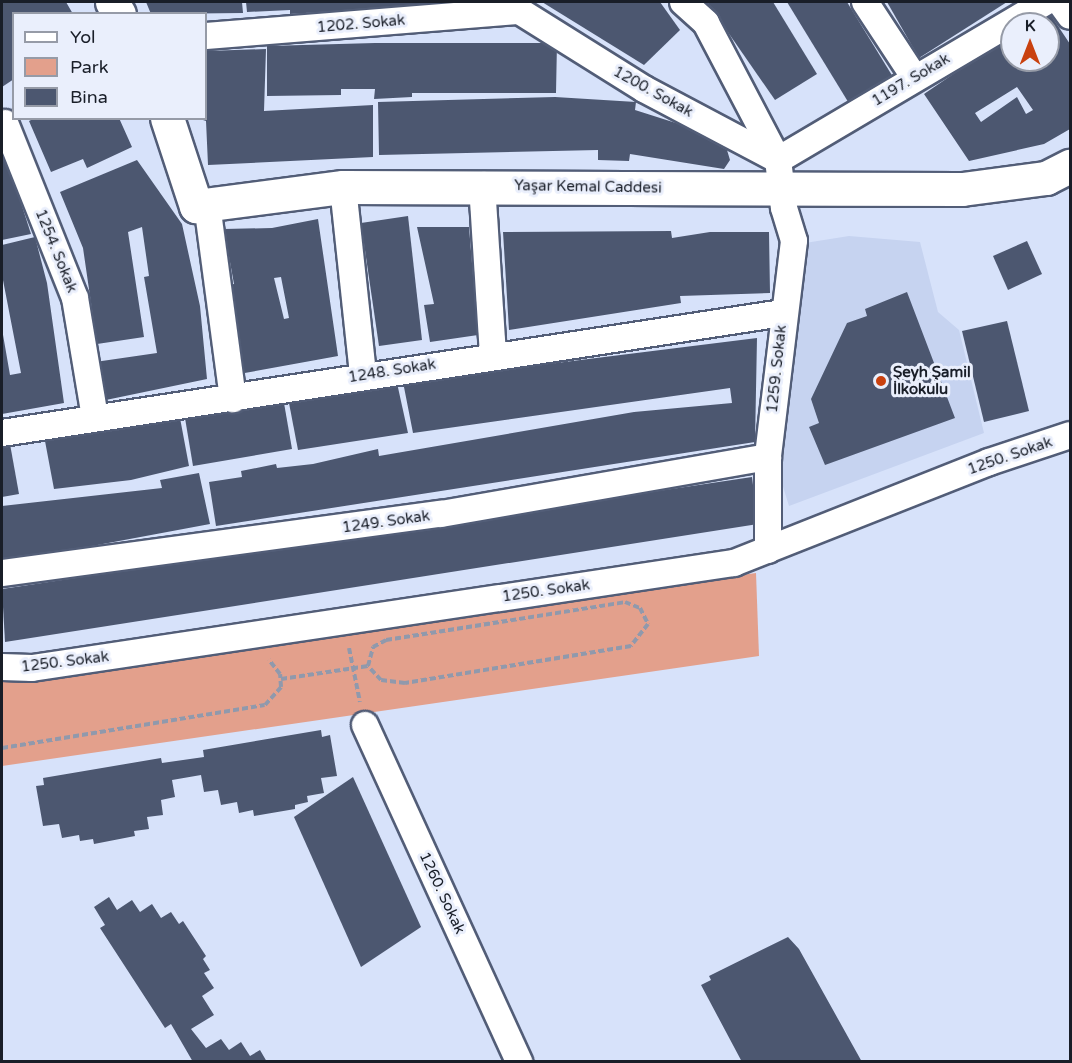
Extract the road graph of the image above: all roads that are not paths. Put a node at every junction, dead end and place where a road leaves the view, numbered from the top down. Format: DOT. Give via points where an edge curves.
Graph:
graph roads {
  1 [pos="683,2"];
  2 [pos="865,2"];
  3 [pos="1045,2"];
  4 [pos="1060,2"];
  5 [pos="511,6"];
  6 [pos="1071,16"];
  7 [pos="207,36"];
  8 [pos="915,78"];
  9 [pos="168,120"];
  10 [pos="7,122"];
  11 [pos="1071,166"];
  12 [pos="780,175"];
  13 [pos="482,185"];
  14 [pos="343,187"];
  15 [pos="207,204"];
  16 [pos="783,312"];
  17 [pos="493,356"];
  18 [pos="363,375"];
  19 [pos="232,399"];
  20 [pos="95,418"];
  21 [pos="2,433"];
  22 [pos="1071,435"];
  23 [pos="768,457"];
  24 [pos="768,550"];
  25 [pos="2,573"];
  26 [pos="2,667"];
  27 [pos="365,725"];
  28 [pos="519,1062"];
  1 -- 12 [label="street, 1259. Sokak" via="706,23"];
  2 -- 8 [label="street"];
  3 -- 8 [label="street, 1197. Sokak"];
  4 -- 6 [label="street"];
  5 -- 7 [label="street, 1202. Sokak"];
  5 -- 12 [label="street, 1200. Sokak"];
  8 -- 12 [label="street, 1197. Sokak"];
  9 -- 15 [label="street" via="196,206"];
  10 -- 20 [label="street, 1254. Sokak" via="75,298"];
  11 -- 12 [label="street, Yaşar Kemal Caddesi" via="1046,178 962,189"];
  12 -- 13 [label="street, Yaşar Kemal Caddesi"];
  12 -- 16 [label="street, 1259. Sokak" via="794,241"];
  13 -- 14 [label="street, Yaşar Kemal Caddesi"];
  13 -- 17 [label="street"];
  14 -- 15 [label="street, Yaşar Kemal Caddesi"];
  14 -- 18 [label="street"];
  15 -- 19 [label="street"];
  16 -- 17 [label="street, 1248. Sokak"];
  16 -- 23 [label="street, 1259. Sokak"];
  17 -- 18 [label="street, 1248. Sokak"];
  18 -- 19 [label="street, 1248. Sokak"];
  19 -- 20 [label="street, 1248. Sokak"];
  20 -- 21 [label="street, 1248. Sokak"];
  22 -- 24 [label="street, 1250. Sokak" via="989,462"];
  23 -- 24 [label="street, 1259. Sokak"];
  23 -- 25 [label="street, 1249. Sokak" via="441,514"];
  24 -- 26 [label="street, 1250. Sokak" via="734,563 32,668"];
  27 -- 28 [label="street, 1260. Sokak"];
}
